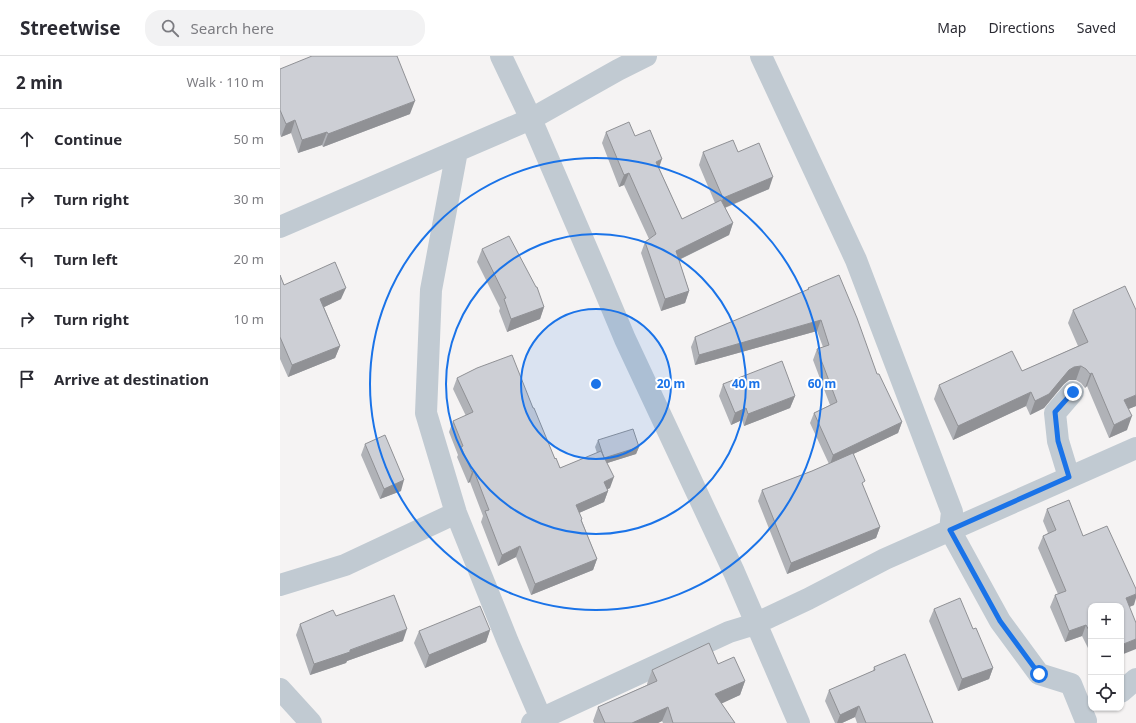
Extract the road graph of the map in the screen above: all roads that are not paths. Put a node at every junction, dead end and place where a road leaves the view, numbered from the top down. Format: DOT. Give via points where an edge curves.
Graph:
graph roads {
  1 [pos="501,56"];
  2 [pos="646,56"];
  3 [pos="761,56"];
  4 [pos="531,118"];
  5 [pos="457,151"];
  6 [pos="280,226"];
  7 [pos="1073,392"];
  8 [pos="1132,454"];
  9 [pos="1069,477"];
  10 [pos="456,513"];
  11 [pos="950,530"];
  12 [pos="280,585"];
  13 [pos="755,624"];
  14 [pos="1136,679"];
  15 [pos="280,689"];
  16 [pos="1124,689"];
  17 [pos="1090,717"];
  18 [pos="539,721"];
  19 [pos="311,723"];
  20 [pos="799,723"];
  1 -- 4 [label="street"];
  2 -- 4 [label="street"];
  3 -- 11 [label="street" via="856,260 952,512"];
  4 -- 5 [label="street"];
  4 -- 13 [label="street" via="625,339"];
  5 -- 6 [label="street"];
  5 -- 10 [label="street" via="431,290 426,413"];
  7 -- 9 [label="street" via="1055,412 1058,441"];
  8 -- 9 [label="street"];
  9 -- 11 [label="street"];
  10 -- 12 [label="street" via="345,565"];
  10 -- 18 [label="street"];
  11 -- 13 [label="street" via="885,559"];
  11 -- 17 [label="street" via="1000,621 1039,674 1071,684"];
  13 -- 18 [label="street" via="729,632"];
  13 -- 20 [label="street"];
  14 -- 16 [label="street"];
  15 -- 19 [label="street"];
}
